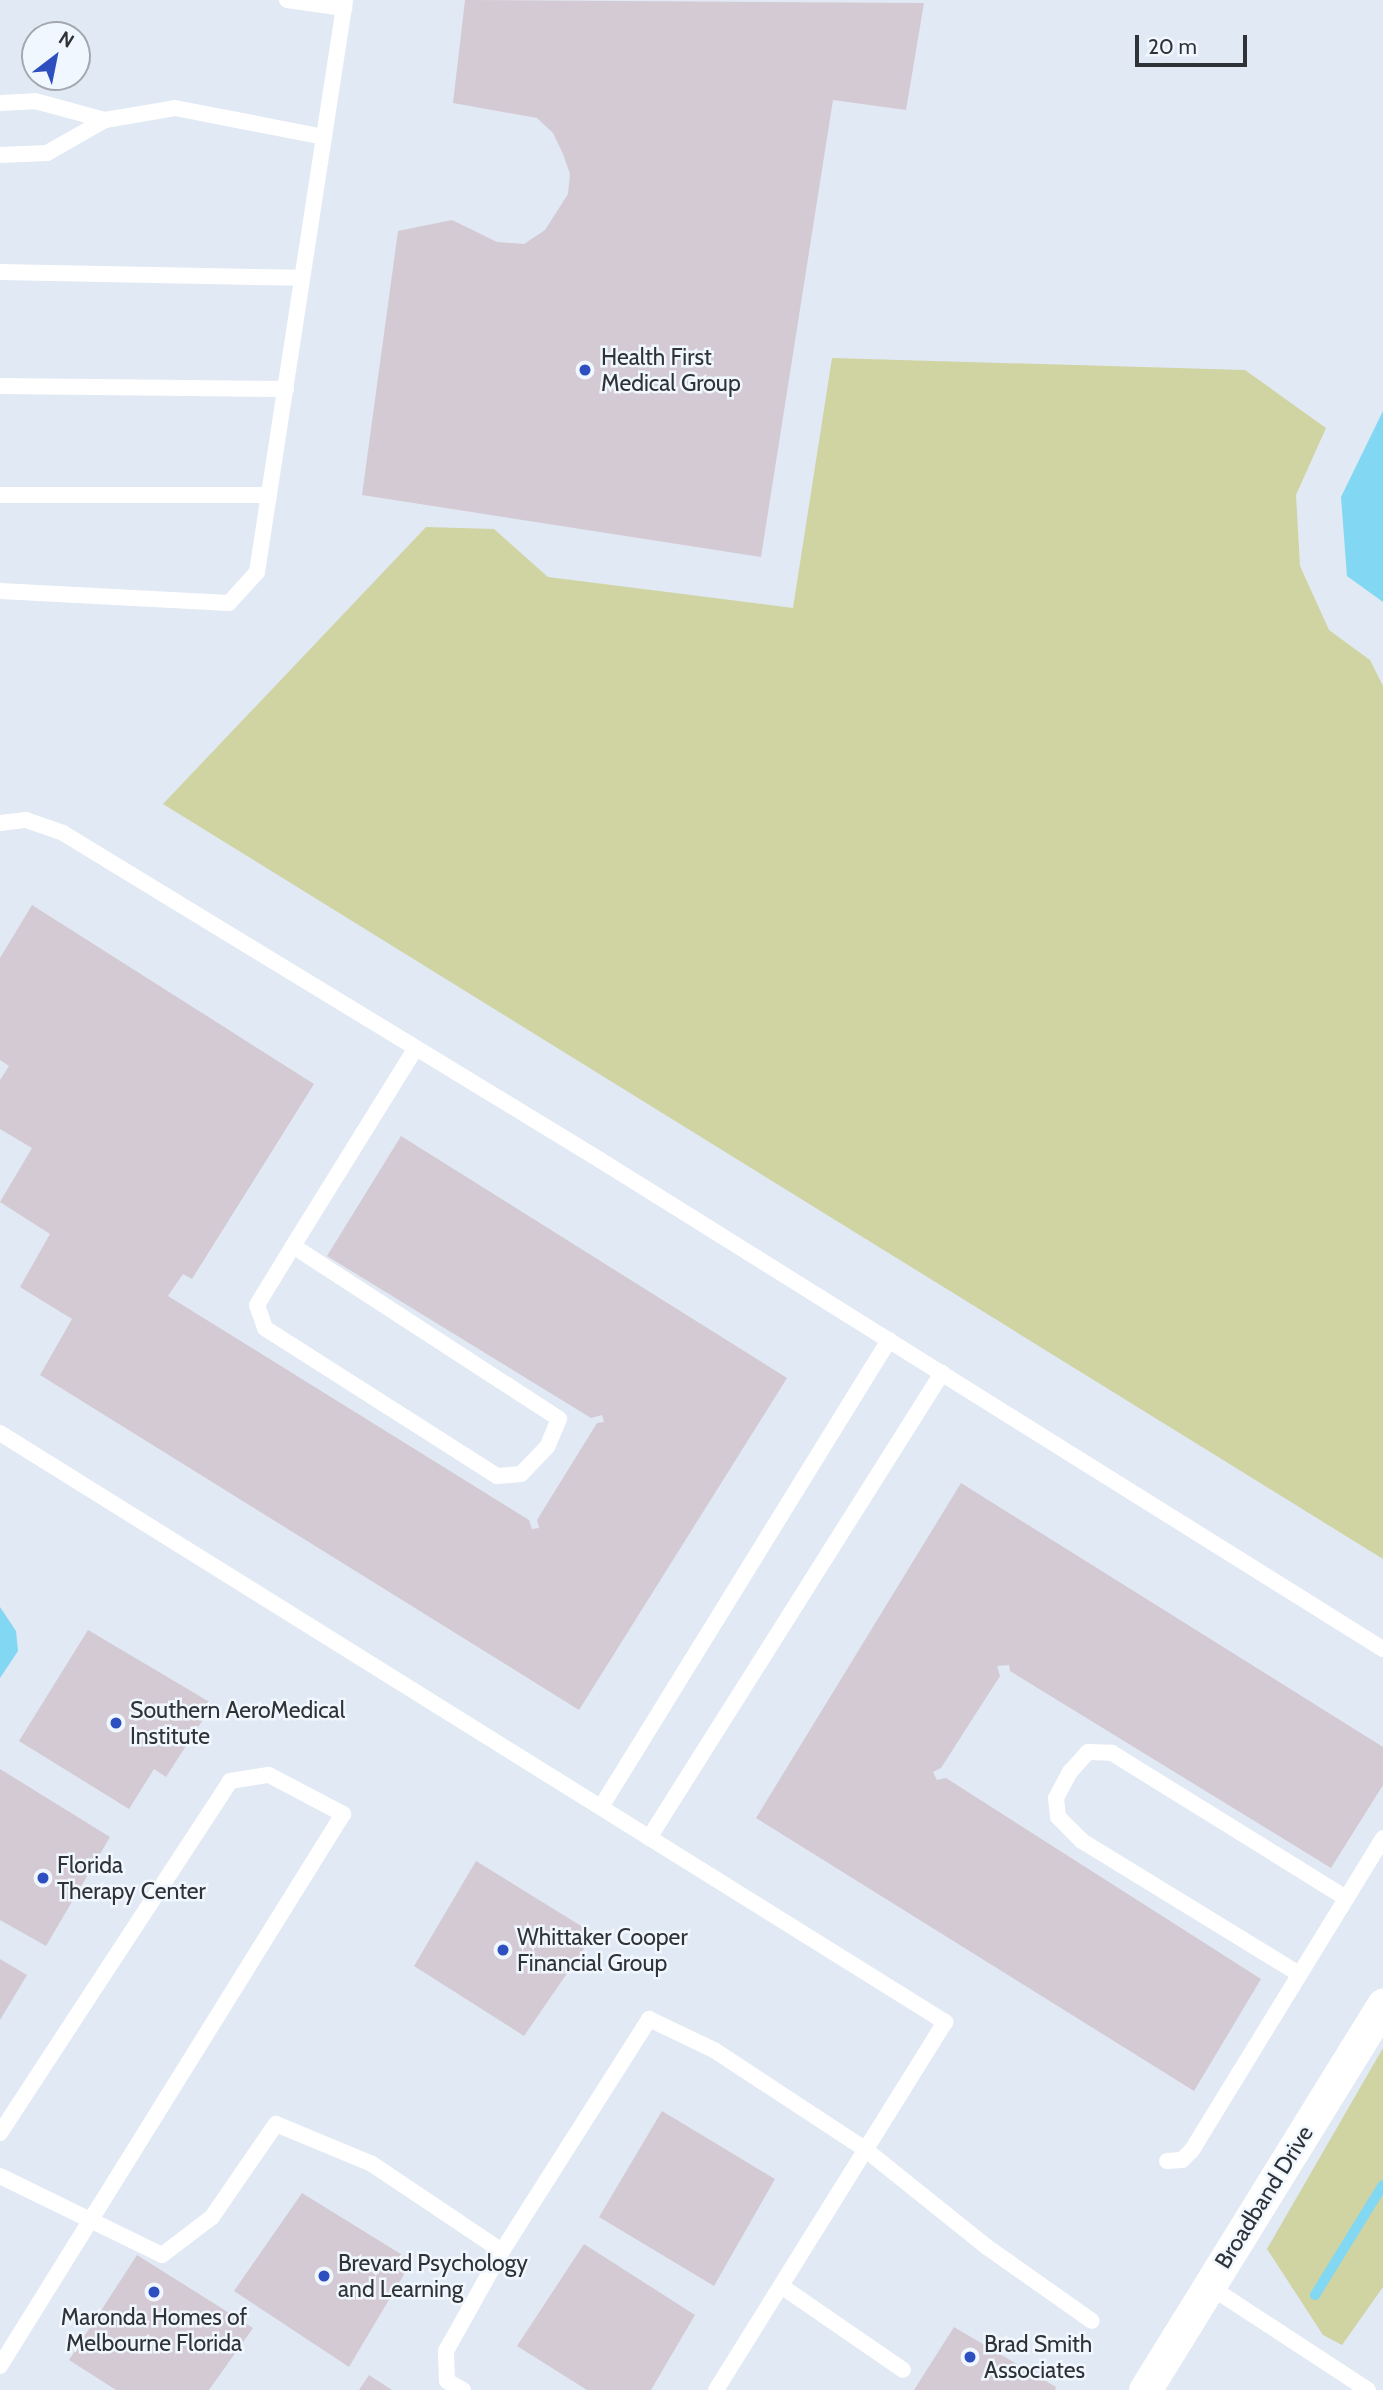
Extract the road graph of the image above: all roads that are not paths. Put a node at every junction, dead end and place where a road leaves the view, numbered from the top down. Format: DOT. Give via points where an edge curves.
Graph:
graph roads {
  1 [pos="287,0"];
  2 [pos="345,4"];
  3 [pos="0,103"];
  4 [pos="105,120"];
  5 [pos="324,137"];
  6 [pos="0,155"];
  7 [pos="0,272"];
  8 [pos="302,278"];
  9 [pos="0,386"];
  10 [pos="286,389"];
  11 [pos="0,495"];
  12 [pos="269,495"];
  13 [pos="0,591"];
  14 [pos="0,823"];
  15 [pos="416,1048"];
  16 [pos="293,1246"];
  17 [pos="889,1340"];
  18 [pos="942,1373"];
  19 [pos="0,1433"];
  20 [pos="1383,1648"];
  21 [pos="601,1807"];
  22 [pos="649,1838"];
  23 [pos="1383,1838"];
  24 [pos="1346,1898"];
  25 [pos="1299,1974"];
  26 [pos="1383,2004"];
  27 [pos="0,2133"];
  28 [pos="866,2150"];
  29 [pos="1167,2161"];
  30 [pos="0,2176"];
  31 [pos="90,2218"];
  32 [pos="502,2251"];
  33 [pos="781,2286"];
  34 [pos="1209,2286"];
  35 [pos="1092,2321"];
  36 [pos="0,2366"];
  37 [pos="903,2370"];
  38 [pos="463,2390"];
  39 [pos="716,2390"];
  40 [pos="1145,2390"];
  41 [pos="1368,2390"];
  1 -- 2 [label="lane"];
  2 -- 5 [label="lane"];
  3 -- 4 [label="lane" via="36,102"];
  4 -- 5 [label="lane" via="175,108"];
  4 -- 6 [label="lane" via="47,153"];
  5 -- 8 [label="lane"];
  7 -- 8 [label="lane"];
  8 -- 10 [label="lane"];
  9 -- 10 [label="lane"];
  10 -- 12 [label="lane"];
  11 -- 12 [label="lane"];
  12 -- 13 [label="lane" via="257,572 229,603"];
  14 -- 15 [label="lane" via="26,820 63,833"];
  15 -- 16 [label="lane"];
  15 -- 17 [label="lane"];
  16 -- 16 [label="lane" via="257,1305 265,1328 496,1476 521,1474 547,1447 558,1419"];
  17 -- 18 [label="lane"];
  17 -- 21 [label="lane"];
  18 -- 20 [label="lane"];
  18 -- 22 [label="lane"];
  19 -- 21 [label="lane"];
  21 -- 22 [label="lane"];
  22 -- 28 [label="lane" via="945,2022"];
  23 -- 24 [label="lane"];
  24 -- 25 [label="lane"];
  24 -- 25 [label="lane" via="1112,1753 1088,1752 1070,1772 1056,1798 1058,1817 1082,1842"];
  25 -- 29 [label="lane" via="1192,2150 1182,2161"];
  26 -- 34 [label="street, Broadband Drive"];
  27 -- 31 [label="lane" via="230,1782 269,1774 343,1814"];
  28 -- 32 [label="lane" via="714,2050 649,2019"];
  28 -- 33 [label="lane"];
  28 -- 35 [label="lane" via="987,2248"];
  30 -- 31 [label="lane"];
  31 -- 32 [label="lane" via="162,2255 212,2217 276,2124 372,2164"];
  31 -- 36 [label="lane"];
  32 -- 38 [label="lane" via="446,2351 447,2381"];
  33 -- 37 [label="lane"];
  33 -- 39 [label="lane"];
  34 -- 40 [label="street, Broadband Drive"];
  34 -- 41 [label="lane"];
}
